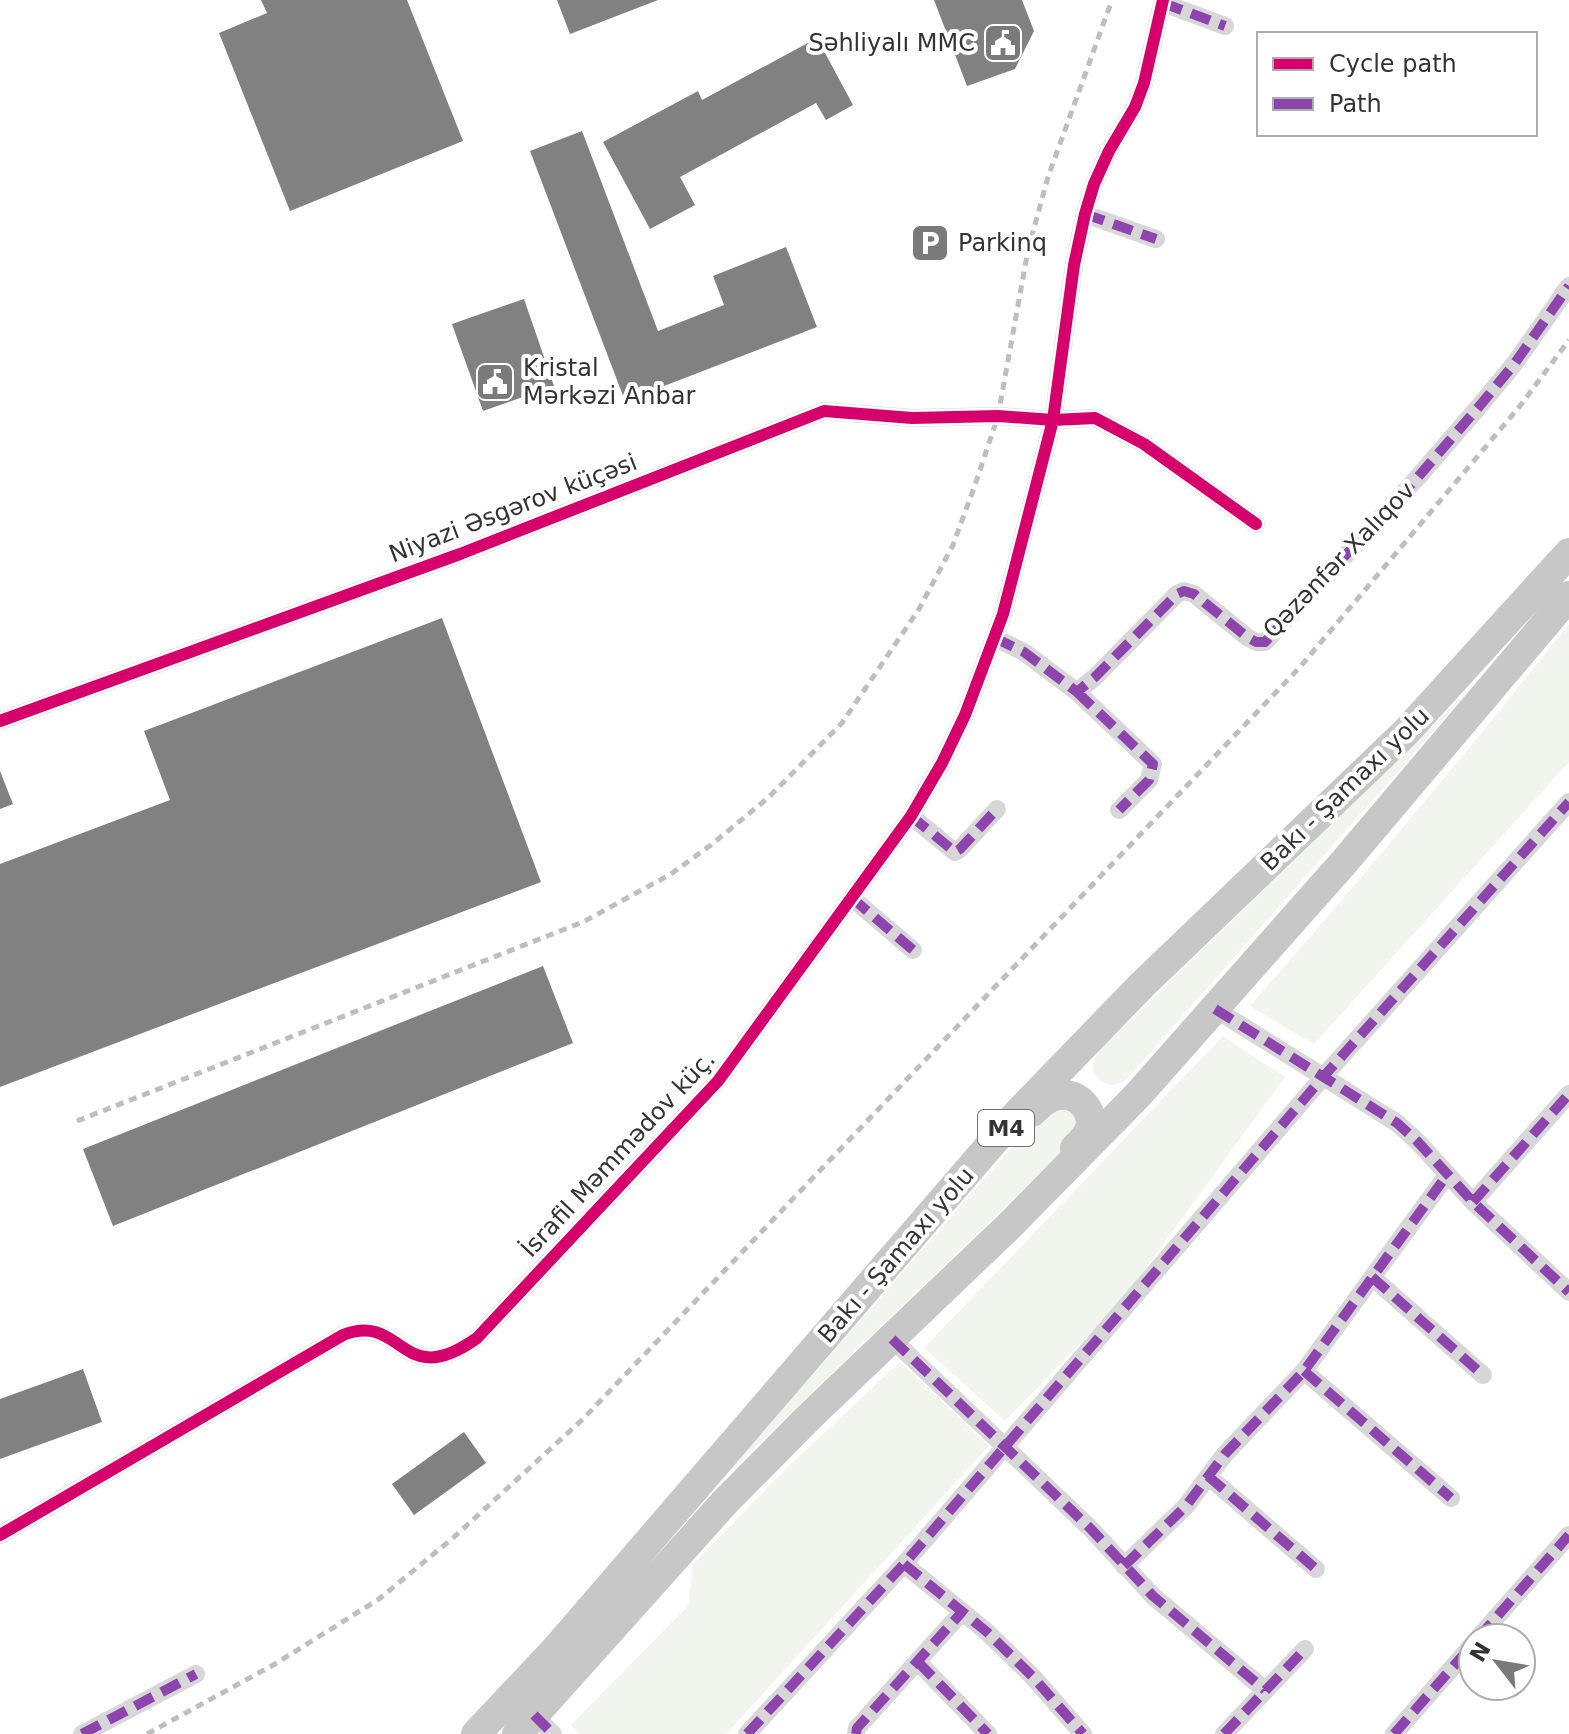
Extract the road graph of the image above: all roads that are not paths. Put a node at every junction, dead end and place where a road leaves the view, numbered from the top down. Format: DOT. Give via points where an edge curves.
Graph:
graph roads {
  1 [pos="1163,2"];
  2 [pos="1225,26"];
  3 [pos="1085,214"];
  4 [pos="1156,239"];
  5 [pos="1569,286"];
  6 [pos="1053,420"];
  7 [pos="1256,524"];
  8 [pos="1569,553"];
  9 [pos="1569,596"];
  10 [pos="995,638"];
  11 [pos="1077,692"];
  12 [pos="0,721"];
  13 [pos="1569,802"];
  14 [pos="997,809"];
  15 [pos="1119,810"];
  16 [pos="911,816"];
  17 [pos="852,898"];
  18 [pos="913,950"];
  19 [pos="1143,984"];
  20 [pos="1205,1020"];
  21 [pos="1324,1076"];
  22 [pos="1569,1094"];
  23 [pos="965,1175"];
  24 [pos="1447,1175"];
  25 [pos="1473,1202"];
  26 [pos="1009,1226"];
  27 [pos="1372,1277"];
  28 [pos="1569,1292"];
  29 [pos="892,1339"];
  30 [pos="1304,1371"];
  31 [pos="1483,1375"];
  32 [pos="1005,1447"];
  33 [pos="1208,1476"];
  34 [pos="1451,1498"];
  35 [pos="0,1535"];
  36 [pos="1569,1535"];
  37 [pos="904,1564"];
  38 [pos="1124,1566"];
  39 [pos="1316,1569"];
  40 [pos="962,1612"];
  41 [pos="1492,1622"];
  42 [pos="1305,1649"];
  43 [pos="918,1662"];
  44 [pos="1457,1662"];
  45 [pos="196,1674"];
  46 [pos="1265,1690"];
  47 [pos="534,1728"];
  48 [pos="82,1734"];
  49 [pos="476,1734"];
  50 [pos="747,1734"];
  51 [pos="856,1734"];
  52 [pos="988,1734"];
  53 [pos="1083,1734"];
  54 [pos="1224,1734"];
  55 [pos="1394,1734"];
  1 -- 2 [label="street"];
  1 -- 3 [label="street, İsrafil Məmmədov küç." via="1140,95 1104,162"];
  3 -- 4 [label="street"];
  3 -- 6 [label="street, İsrafil Məmmədov küç."];
  5 -- 11 [label="street, Qəzənfər Xalıqov" via="1482,403 1273,636 1256,642 1184,591"];
  6 -- 7 [label="street, Niyazi Əsgərov küçəsi" via="1095,418 1118,429"];
  6 -- 10 [label="street, İsrafil Məmmədov küç."];
  6 -- 12 [label="street, Niyazi Əsgərov küçəsi" via="824,411 460,554"];
  8 -- 19 [label="highway, Bakı - Şamaxı yolu / M4" via="1405,733"];
  9 -- 20 [label="highway, Bakı - Şamaxı yolu"];
  10 -- 11 [label="street" via="1024,652"];
  10 -- 16 [label="street, İsrafil Məmmədov küç." via="965,715"];
  11 -- 15 [label="street" via="1153,764 1149,780"];
  13 -- 21 [label="street"];
  14 -- 16 [label="street" via="955,852"];
  16 -- 17 [label="street, İsrafil Məmmədov küç."];
  17 -- 18 [label="street"];
  17 -- 35 [label="street, İsrafil Məmmədov küç." via="701,1101 477,1338 462,1349 428,1359 374,1330 359,1328"];
  19 -- 20 [label="highway" via="1085,1058 1085,1081 1094,1090 1111,1097 1120,1093"];
  19 -- 23 [label="highway, Bakı - Şamaxı yolu / M4"];
  20 -- 21 [label="street"];
  20 -- 26 [label="highway, Bakı - Şamaxı yolu"];
  21 -- 24 [label="street" via="1408,1132"];
  21 -- 32 [label="street"];
  22 -- 25 [label="street"];
  23 -- 26 [label="highway" via="1048,1098 1066,1094 1083,1103 1091,1124 1087,1134"];
  23 -- 49 [label="highway, Bakı - Şamaxı yolu / M4" via="568,1637"];
  24 -- 25 [label="street"];
  24 -- 27 [label="street"];
  25 -- 28 [label="street"];
  26 -- 29 [label="highway, Bakı - Şamaxı yolu"];
  27 -- 30 [label="street"];
  27 -- 31 [label="street"];
  29 -- 32 [label="street"];
  29 -- 47 [label="highway, Bakı - Şamaxı yolu" via="724,1503"];
  30 -- 33 [label="street"];
  30 -- 34 [label="street"];
  32 -- 37 [label="street"];
  32 -- 38 [label="street"];
  33 -- 38 [label="street" via="1186,1506"];
  33 -- 39 [label="street"];
  36 -- 41 [label="street"];
  37 -- 40 [label="street"];
  37 -- 50 [label="street"];
  38 -- 46 [label="street"];
  40 -- 43 [label="street"];
  40 -- 53 [label="street" via="1033,1677"];
  42 -- 46 [label="street"];
  43 -- 51 [label="street"];
  43 -- 52 [label="street"];
  44 -- 55 [label="street"];
  45 -- 48 [label="street"];
  46 -- 54 [label="street"];
}
